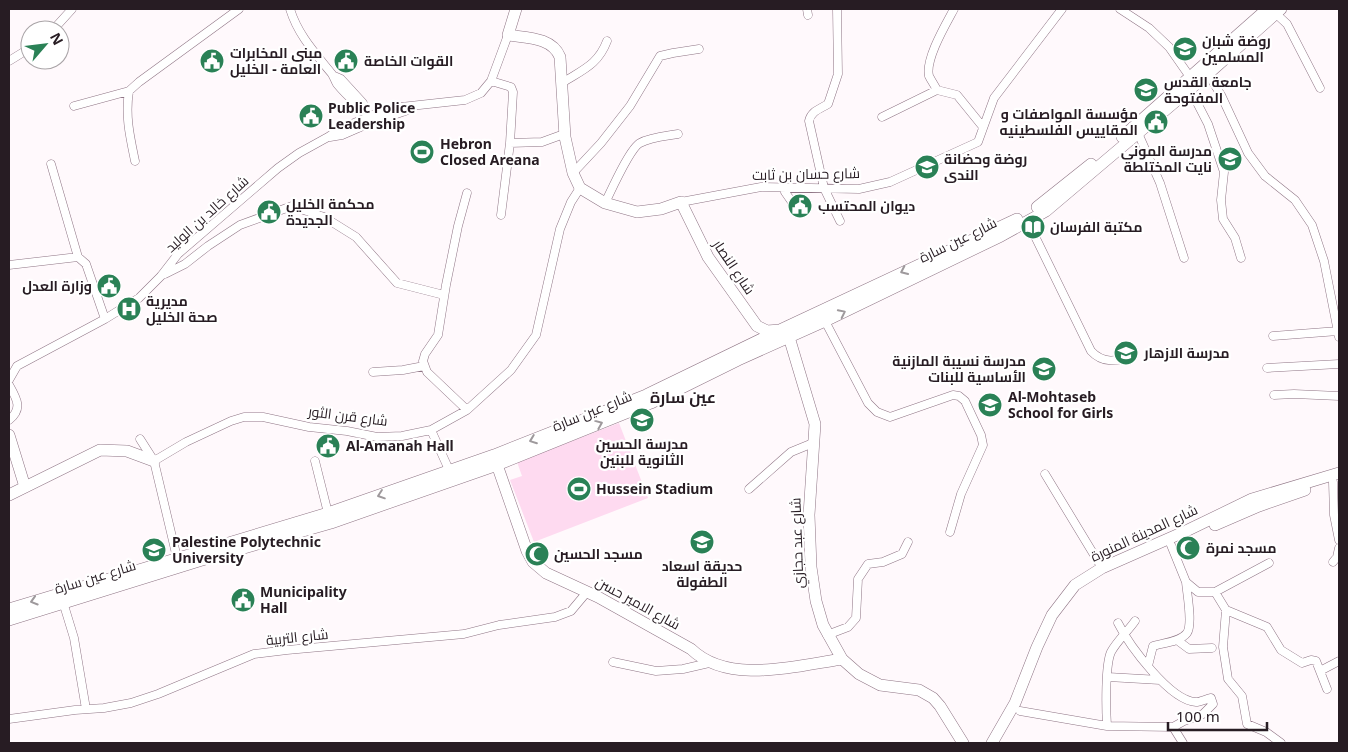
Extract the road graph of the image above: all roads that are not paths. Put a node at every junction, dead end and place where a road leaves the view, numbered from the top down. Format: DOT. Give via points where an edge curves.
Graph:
graph roads {
  1 [pos="72,9"];
  2 [pos="240,9"];
  3 [pos="290,9"];
  4 [pos="516,9"];
  5 [pos="837,9"];
  6 [pos="954,9"];
  7 [pos="1062,9"];
  8 [pos="1120,9"];
  9 [pos="1274,10"];
  10 [pos="62,20"];
  11 [pos="508,35"];
  12 [pos="607,42"];
  13 [pos="699,49"];
  14 [pos="20,54"];
  15 [pos="9,61"];
  16 [pos="1205,71"];
  17 [pos="1190,77"];
  18 [pos="492,81"];
  19 [pos="562,83"];
  20 [pos="1320,88"];
  21 [pos="1190,89"];
  22 [pos="937,90"];
  23 [pos="129,91"];
  24 [pos="74,106"];
  25 [pos="374,117"];
  26 [pos="882,117"];
  27 [pos="983,128"];
  28 [pos="1138,133"];
  29 [pos="564,134"];
  30 [pos="678,134"];
  31 [pos="510,143"];
  32 [pos="135,162"];
  33 [pos="51,164"];
  34 [pos="573,174"];
  35 [pos="580,188"];
  36 [pos="784,188"];
  37 [pos="824,188"];
  38 [pos="466,193"];
  39 [pos="680,202"];
  40 [pos="605,203"];
  41 [pos="794,205"];
  42 [pos="501,215"];
  43 [pos="840,221"];
  44 [pos="1028,222"];
  45 [pos="78,258"];
  46 [pos="1184,258"];
  47 [pos="1241,258"];
  48 [pos="9,265"];
  49 [pos="161,276"];
  50 [pos="444,295"];
  51 [pos="105,319"];
  52 [pos="825,321"];
  53 [pos="784,334"];
  54 [pos="1339,334"];
  55 [pos="1274,336"];
  56 [pos="1132,357"];
  57 [pos="1339,364"];
  58 [pos="17,366"];
  59 [pos="424,366"];
  60 [pos="1267,368"];
  61 [pos="9,371"];
  62 [pos="373,372"];
  63 [pos="9,380"];
  64 [pos="9,385"];
  65 [pos="1274,395"];
  66 [pos="1339,396"];
  67 [pos="467,410"];
  68 [pos="9,420"];
  69 [pos="431,430"];
  70 [pos="9,435"];
  71 [pos="140,439"];
  72 [pos="813,443"];
  73 [pos="496,460"];
  74 [pos="154,461"];
  75 [pos="315,461"];
  76 [pos="450,472"];
  77 [pos="1045,474"];
  78 [pos="1337,478"];
  79 [pos="24,487"];
  80 [pos="749,489"];
  81 [pos="9,495"];
  82 [pos="328,513"];
  83 [pos="950,532"];
  84 [pos="1339,540"];
  85 [pos="908,542"];
  86 [pos="1172,545"];
  87 [pos="1339,548"];
  88 [pos="1333,562"];
  89 [pos="178,563"];
  90 [pos="1269,563"];
  91 [pos="1102,568"];
  92 [pos="1186,582"];
  93 [pos="587,592"];
  94 [pos="1215,592"];
  95 [pos="61,598"];
  96 [pos="9,609"];
  97 [pos="1226,610"];
  98 [pos="9,620"];
  99 [pos="1135,621"];
  100 [pos="1118,623"];
  101 [pos="828,635"];
  102 [pos="1124,636"];
  103 [pos="1177,640"];
  104 [pos="1212,648"];
  105 [pos="842,659"];
  106 [pos="1339,661"];
  107 [pos="613,662"];
  108 [pos="709,663"];
  109 [pos="1148,666"];
  110 [pos="1320,671"];
  111 [pos="1108,678"];
  112 [pos="1160,680"];
  113 [pos="1326,689"];
  114 [pos="86,709"];
  115 [pos="1020,711"];
  116 [pos="9,719"];
  117 [pos="1107,726"];
  118 [pos="1173,727"];
  119 [pos="963,743"];
  120 [pos="992,743"];
  121 [pos="1001,743"];
  122 [pos="1183,743"];
  123 [pos="1281,743"];
  1 -- 10 [label="street"];
  2 -- 23 [label="street"];
  3 -- 25 [label="street" via="308,46 337,84"];
  4 -- 11 [label="street"];
  5 -- 37 [label="street" via="838,74 828,104 810,116"];
  6 -- 22 [label="street" via="930,63 929,76"];
  7 -- 27 [label="street, شارع حسان بن ثابت" via="994,98"];
  8 -- 17 [label="street" via="1149,28 1169,47"];
  9 -- 16 [label="street"];
  9 -- 20 [label="street" via="1287,24"];
  11 -- 18 [label="street"];
  11 -- 19 [label="street" via="549,43 560,57"];
  12 -- 19 [label="street" via="594,63"];
  13 -- 34 [label="street" via="659,58 630,106"];
  14 -- 15 [label="street"];
  16 -- 17 [label="street, شارع عين سارة"];
  16 -- 21 [label="street, شارع عين سارة"];
  16 -- 54 [label="street" via="1221,95 1248,153 1264,176 1295,200 1312,225 1324,261"];
  17 -- 53 [label="street, شارع عين سارة, one-way" via="1042,204 1006,225"];
  18 -- 25 [label="street, شارع خالد بن الوليد" via="475,97 416,106"];
  18 -- 31 [label="street" via="512,87"];
  19 -- 29 [label="street"];
  21 -- 28 [label="street, شارع عين سارة"];
  21 -- 47 [label="street" via="1208,124 1220,158 1224,172 1221,200 1224,220 1235,238"];
  22 -- 26 [label="street"];
  22 -- 27 [label="street" via="958,95"];
  23 -- 24 [label="street"];
  23 -- 32 [label="street" via="127,120"];
  25 -- 49 [label="street, شارع خالد بن الوليد" via="342,135 328,137 278,168 178,254"];
  27 -- 37 [label="street, شارع حسان بن ثابت" via="978,142 890,182 859,189"];
  28 -- 44 [label="street, شارع عين سارة" via="1063,198"];
  28 -- 46 [label="street" via="1160,183"];
  29 -- 31 [label="street" via="542,142"];
  29 -- 34 [label="street"];
  30 -- 40 [label="street" via="637,145"];
  31 -- 42 [label="street"];
  33 -- 45 [label="street"];
  34 -- 35 [label="street"];
  35 -- 40 [label="street, شارع حسان بن ثابت"];
  35 -- 67 [label="street, شارع قرن الثور" via="560,230 536,335 511,370"];
  36 -- 37 [label="street, شارع حسان بن ثابت"];
  36 -- 39 [label="street, شارع حسان بن ثابت" via="761,187"];
  36 -- 41 [label="street"];
  37 -- 43 [label="street"];
  38 -- 50 [label="street"];
  39 -- 40 [label="street, شارع حسان بن ثابت" via="661,209 637,212"];
  39 -- 53 [label="street, شارع النصار" via="705,252 757,326"];
  52 -- 44 [label="street, شارع عين سارة, one-way"];
  44 -- 56 [label="street" via="1091,351 1106,361"];
  45 -- 48 [label="street"];
  45 -- 51 [label="street" via="86,264"];
  49 -- 50 [label="street" via="185,264 240,225 292,206 324,217 356,237 397,283"];
  49 -- 51 [label="street, شارع خالد بن الوليد" via="139,298"];
  50 -- 59 [label="street" via="438,335 424,356"];
  51 -- 58 [label="street, شارع خالد بن الوليد"];
  52 -- 53 [label="street, شارع عين سارة"];
  52 -- 83 [label="street" via="868,403 881,415 890,417 953,395 964,399 983,445 961,494"];
  53 -- 72 [label="street, شارع عبد حجازي" via="815,424"];
  53 -- 73 [label="street, شارع عين سارة"];
  54 -- 55 [label="street"];
  57 -- 60 [label="street"];
  58 -- 61 [label="street, شارع خالد بن الوليد"];
  58 -- 63 [label="street"];
  59 -- 62 [label="street"];
  59 -- 67 [label="street" via="439,385"];
  64 -- 68 [label="street" via="17,410"];
  65 -- 66 [label="street"];
  67 -- 69 [label="street, شارع قرن الثور"];
  69 -- 74 [label="street, شارع قرن الثور" via="377,437 263,417 244,417 186,442"];
  69 -- 76 [label="street"];
  70 -- 79 [label="street"];
  71 -- 74 [label="street"];
  72 -- 80 [label="street" via="791,452"];
  72 -- 101 [label="street, شارع عبد حجازي" via="809,515 811,567 816,601"];
  73 -- 76 [label="street, شارع عين سارة"];
  73 -- 89 [label="street, شارع عين سارة" via="331,523"];
  73 -- 93 [label="street, شارع الامير حسن" via="533,562 546,573"];
  74 -- 79 [label="street" via="127,451 100,450"];
  74 -- 89 [label="street"];
  75 -- 82 [label="street"];
  76 -- 82 [label="street, شارع عين سارة, one-way"];
  77 -- 91 [label="street"];
  78 -- 84 [label="street" via="1334,515"];
  78 -- 86 [label="street, شارع المدينة المنورة" via="1259,506"];
  78 -- 91 [label="street, شارع المدينة المنورة" via="1252,500"];
  79 -- 81 [label="street"];
  82 -- 89 [label="street, شارع عين سارة"];
  85 -- 101 [label="street" via="902,554 868,564 858,579 856,618 848,626"];
  86 -- 92 [label="street"];
  86 -- 115 [label="street, شارع المدينة المنورة" via="1107,572 1072,599 1054,625"];
  87 -- 88 [label="street"];
  89 -- 95 [label="street, شارع عين سارة"];
  90 -- 94 [label="street"];
  91 -- 120 [label="street, شارع المدينة المنورة" via="1075,585 1052,616 1015,703"];
  92 -- 94 [label="street" via="1198,592"];
  92 -- 103 [label="street" via="1190,625 1186,634"];
  93 -- 108 [label="street, شارع الامير حسن" via="691,649"];
  93 -- 114 [label="street, شارع التربية" via="571,611 555,617 464,634 254,654 131,704"];
  94 -- 97 [label="street"];
  95 -- 96 [label="street, one-way"];
  95 -- 98 [label="street, شارع عين سارة"];
  95 -- 114 [label="street" via="74,638"];
  97 -- 110 [label="street" via="1267,628 1281,650 1302,663 1316,661"];
  97 -- 123 [label="street" via="1224,648 1228,679 1242,696 1247,724"];
  99 -- 102 [label="street"];
  100 -- 102 [label="street"];
  101 -- 105 [label="street, شارع عبد حجازي"];
  102 -- 109 [label="street"];
  102 -- 111 [label="street" via="1111,653"];
  103 -- 104 [label="street" via="1190,649"];
  103 -- 109 [label="street" via="1153,646"];
  105 -- 108 [label="street, شارع الامير حسن" via="759,671 736,670"];
  105 -- 119 [label="street, شارع عبد حجازي" via="873,682 929,694"];
  106 -- 110 [label="street"];
  107 -- 108 [label="street" via="656,671"];
  109 -- 112 [label="street"];
  110 -- 113 [label="street"];
  111 -- 112 [label="street"];
  111 -- 117 [label="street"];
  112 -- 118 [label="street" via="1181,697 1196,702 1211,698 1213,704 1203,714"];
  114 -- 116 [label="street, شارع التربية"];
  115 -- 117 [label="street"];
  115 -- 121 [label="street, شارع المدينة المنورة"];
  117 -- 118 [label="street"];
  118 -- 122 [label="street"];
}
